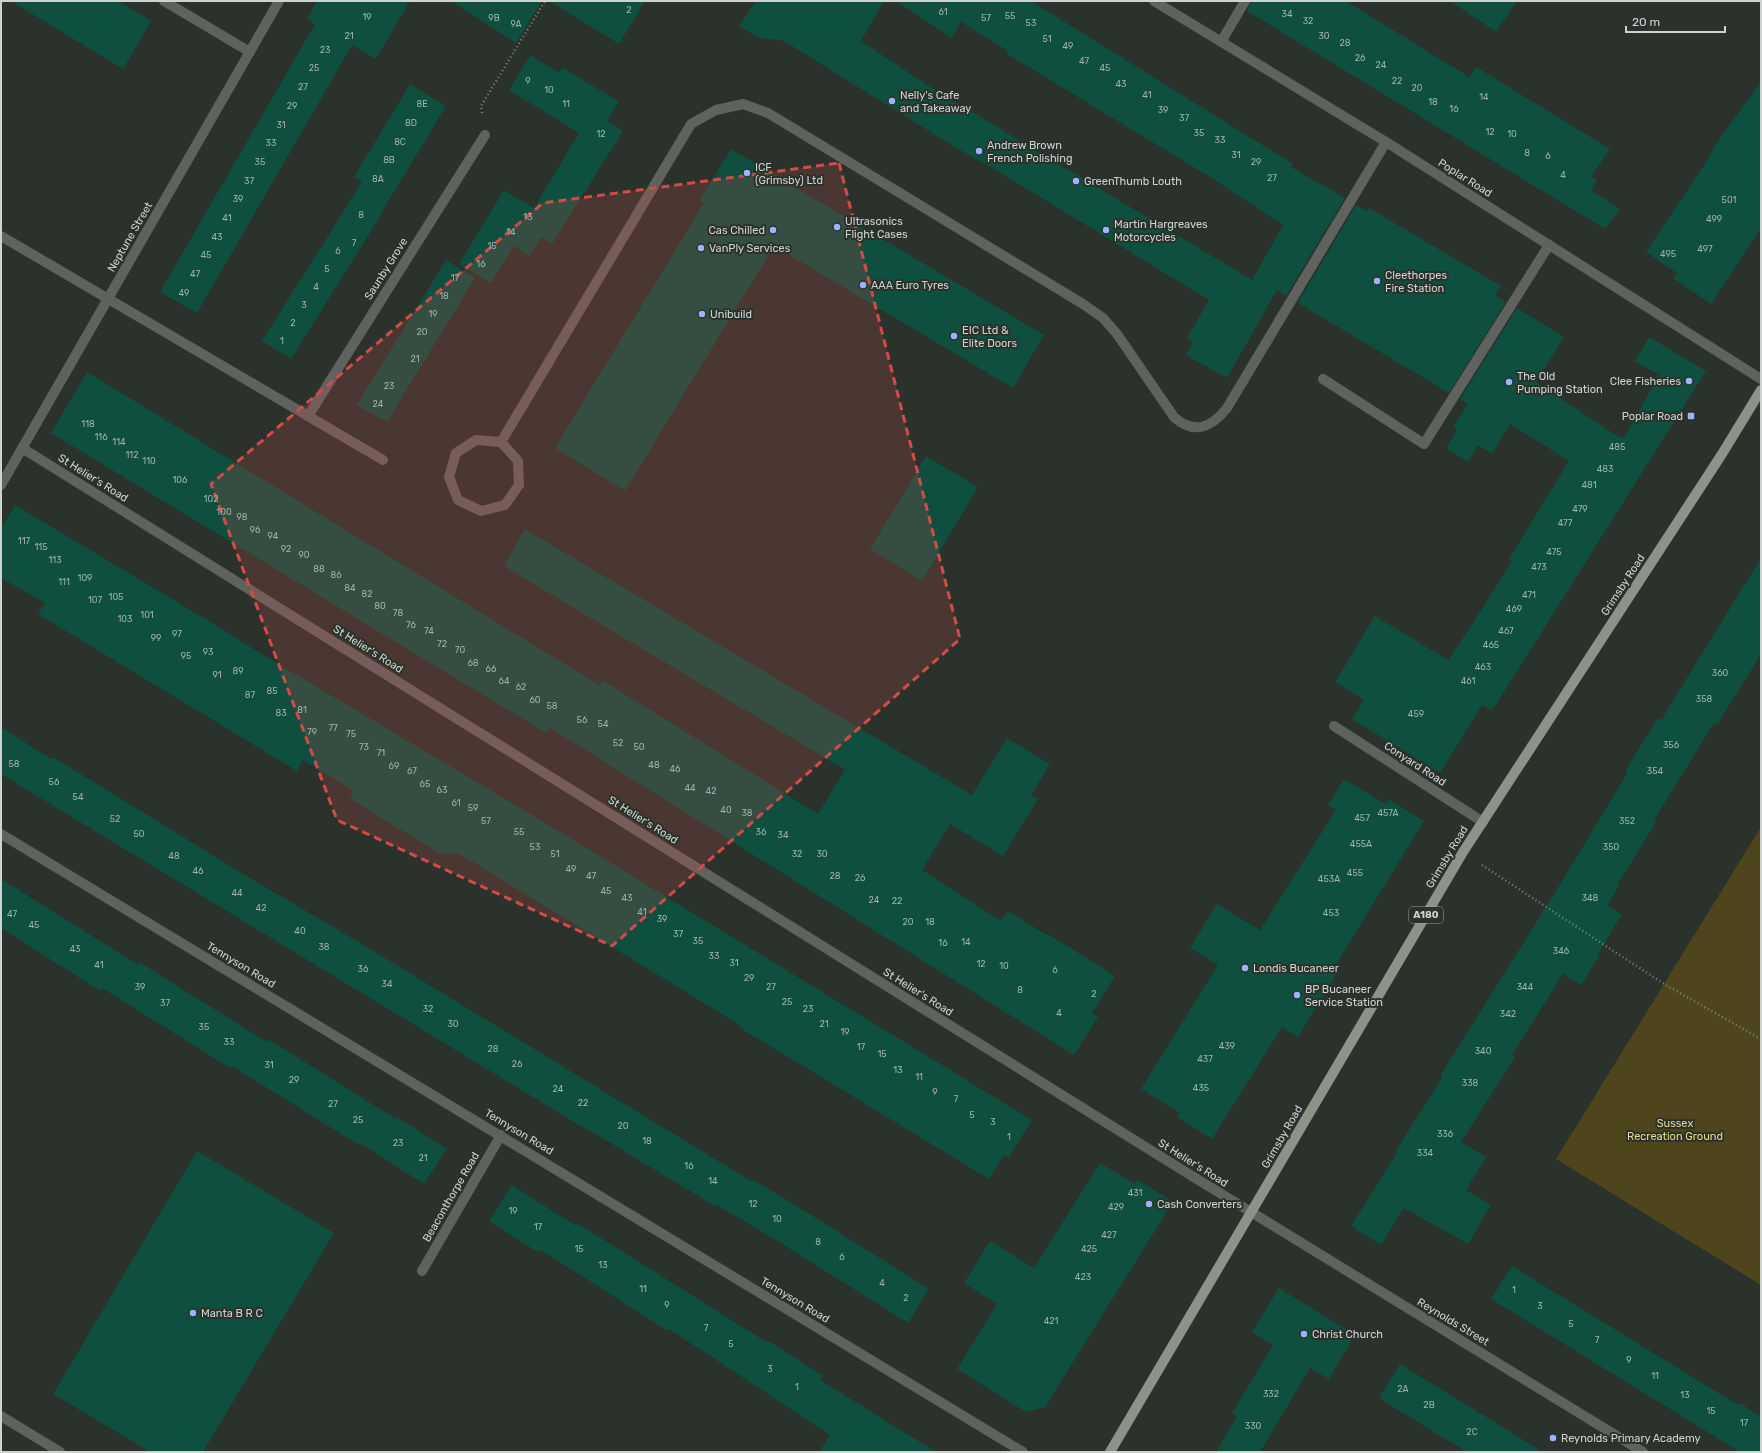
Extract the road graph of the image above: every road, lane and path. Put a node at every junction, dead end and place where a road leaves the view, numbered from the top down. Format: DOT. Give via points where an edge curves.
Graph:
graph roads {
  1 [pos="164,1"];
  2 [pos="279,1"];
  3 [pos="545,1"];
  4 [pos="1154,1"];
  5 [pos="1245,1"];
  6 [pos="1221,42"];
  7 [pos="250,52"];
  8 [pos="485,135"];
  9 [pos="1386,142"];
  10 [pos="1,236"];
  11 [pos="1549,245"];
  12 [pos="108,299"];
  13 [pos="1323,379"];
  14 [pos="1761,379"];
  15 [pos="1761,390"];
  16 [pos="308,416"];
  17 [pos="501,442"];
  18 [pos="22,448"];
  19 [pos="383,460"];
  20 [pos="1,485"];
  21 [pos="1334,726"];
  22 [pos="1483,822"];
  23 [pos="1,834"];
  24 [pos="1463,852"];
  25 [pos="1761,1039"];
  26 [pos="501,1135"];
  27 [pos="1251,1213"];
  28 [pos="422,1271"];
  29 [pos="1,1416"];
  30 [pos="60,1452"];
  31 [pos="1023,1452"];
  32 [pos="1110,1452"];
  33 [pos="1643,1452"];
  1 -- 7 [label="street"];
  2 -- 7 [label="street, Neptune Street"];
  3 -- 8 [label="path" via="481,106"];
  4 -- 6 [label="street, Poplar Road"];
  5 -- 6 [label="street"];
  6 -- 9 [label="street, Poplar Road"];
  7 -- 12 [label="street, Neptune Street"];
  8 -- 16 [label="street, Saunby Grove"];
  9 -- 11 [label="street, Poplar Road"];
  9 -- 17 [label="street" via="1227,408 1217,420 1193,428 1174,417 1117,334 1103,318 1083,304 768,113 743,104 716,110 691,124"];
  10 -- 12 [label="street"];
  11 -- 13 [label="street" via="1424,444"];
  11 -- 14 [label="street, Poplar Road"];
  12 -- 16 [label="street"];
  12 -- 18 [label="street, Neptune Street"];
  15 -- 22 [label="main road, Grimsby Road / A180"];
  16 -- 19 [label="street"];
  17 -- 17 [label="street" via="518,461 519,485 505,505 481,511 458,500 449,477 456,453 476,440"];
  18 -- 20 [label="street, Neptune Street"];
  18 -- 27 [label="street, St Helier's Road"];
  21 -- 22 [label="street, Conyard Road"];
  22 -- 24 [label="main road, Grimsby Road / A180"];
  23 -- 26 [label="street, Tennyson Road"];
  24 -- 25 [label="path" via="1664,984"];
  24 -- 27 [label="main road, Grimsby Road / A180"];
  26 -- 28 [label="street, Beaconthorpe Road"];
  26 -- 31 [label="street, Tennyson Road"];
  27 -- 32 [label="main road, Grimsby Road / A180"];
  27 -- 33 [label="street, Reynolds Street"];
  29 -- 30 [label="street"];
}
